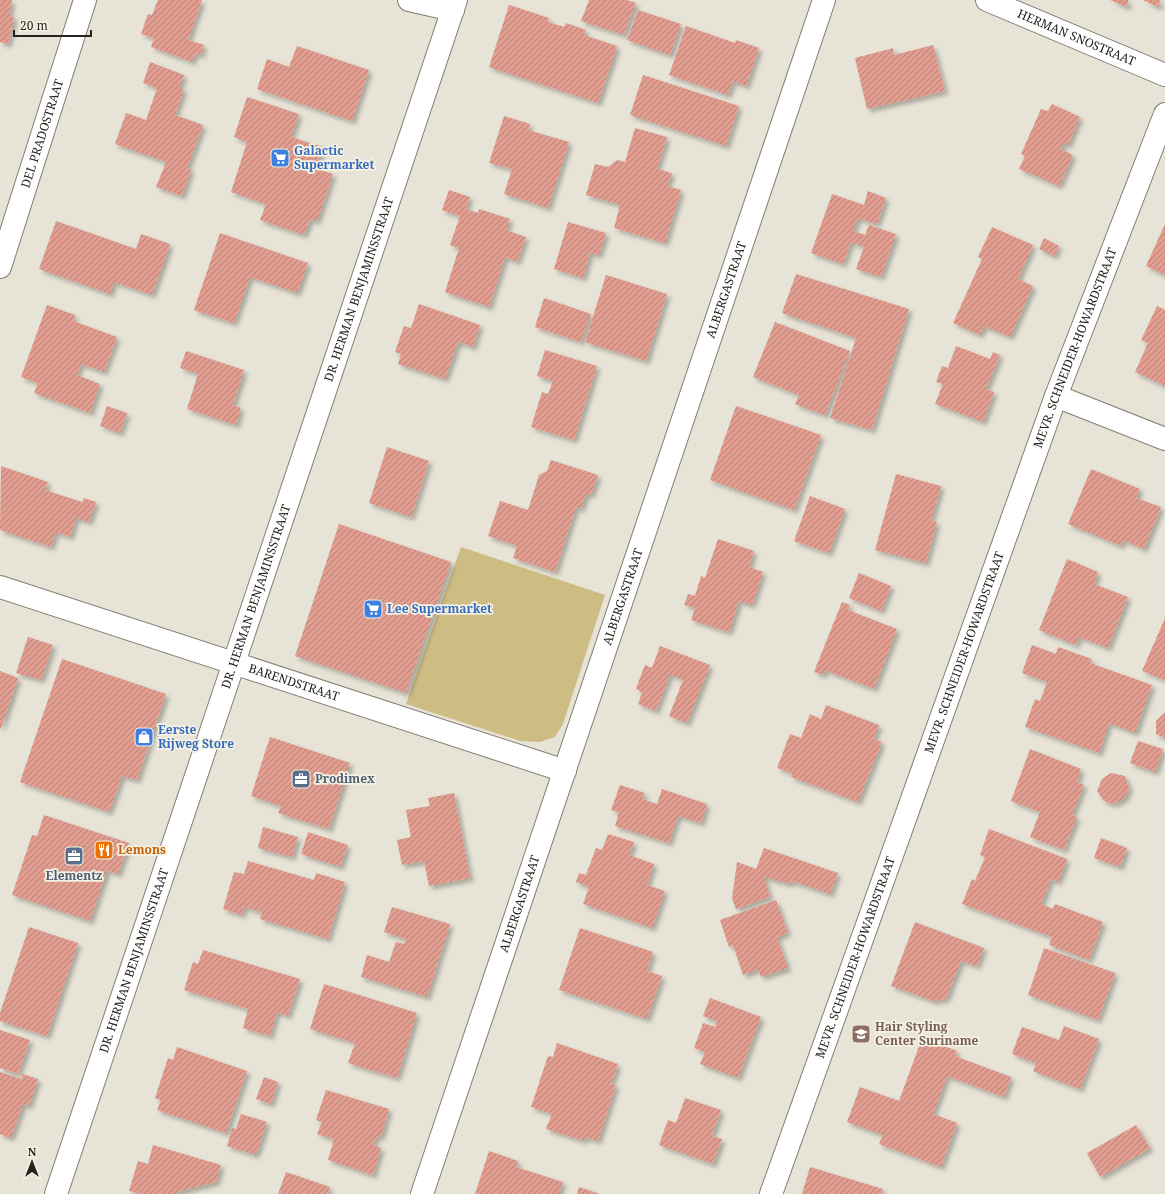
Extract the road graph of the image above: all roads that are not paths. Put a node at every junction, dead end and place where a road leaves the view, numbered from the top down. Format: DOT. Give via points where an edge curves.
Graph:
graph roads {
  1 [pos="84,0"];
  2 [pos="409,0"];
  3 [pos="824,0"];
  4 [pos="987,0"];
  5 [pos="454,5"];
  6 [pos="1165,75"];
  7 [pos="1165,114"];
  8 [pos="6,229"];
  9 [pos="0,267"];
  10 [pos="1056,396"];
  11 [pos="1165,439"];
  12 [pos="0,588"];
  13 [pos="234,663"];
  14 [pos="565,771"];
  15 [pos="56,1194"];
  16 [pos="422,1194"];
  17 [pos="771,1194"];
  1 -- 8 [label="street, DEL PRADOSTRAAT"];
  2 -- 5 [label="street"];
  3 -- 14 [label="street, ALBERGASTRAAT"];
  4 -- 6 [label="street, HERMAN SNOSTRAAT"];
  5 -- 13 [label="street, DR. HERMAN BENJAMINSSTRAAT"];
  7 -- 10 [label="street, MEVR. SCHNEIDER-HOWARDSTRAAT"];
  8 -- 9 [label="street, DEL PRADOSTRAAT"];
  10 -- 11 [label="street"];
  10 -- 17 [label="street, MEVR. SCHNEIDER-HOWARDSTRAAT"];
  12 -- 13 [label="street, BARENDSTRAAT"];
  13 -- 14 [label="street, BARENDSTRAAT"];
  13 -- 15 [label="street, DR. HERMAN BENJAMINSSTRAAT"];
  14 -- 16 [label="street, ALBERGASTRAAT"];
}
